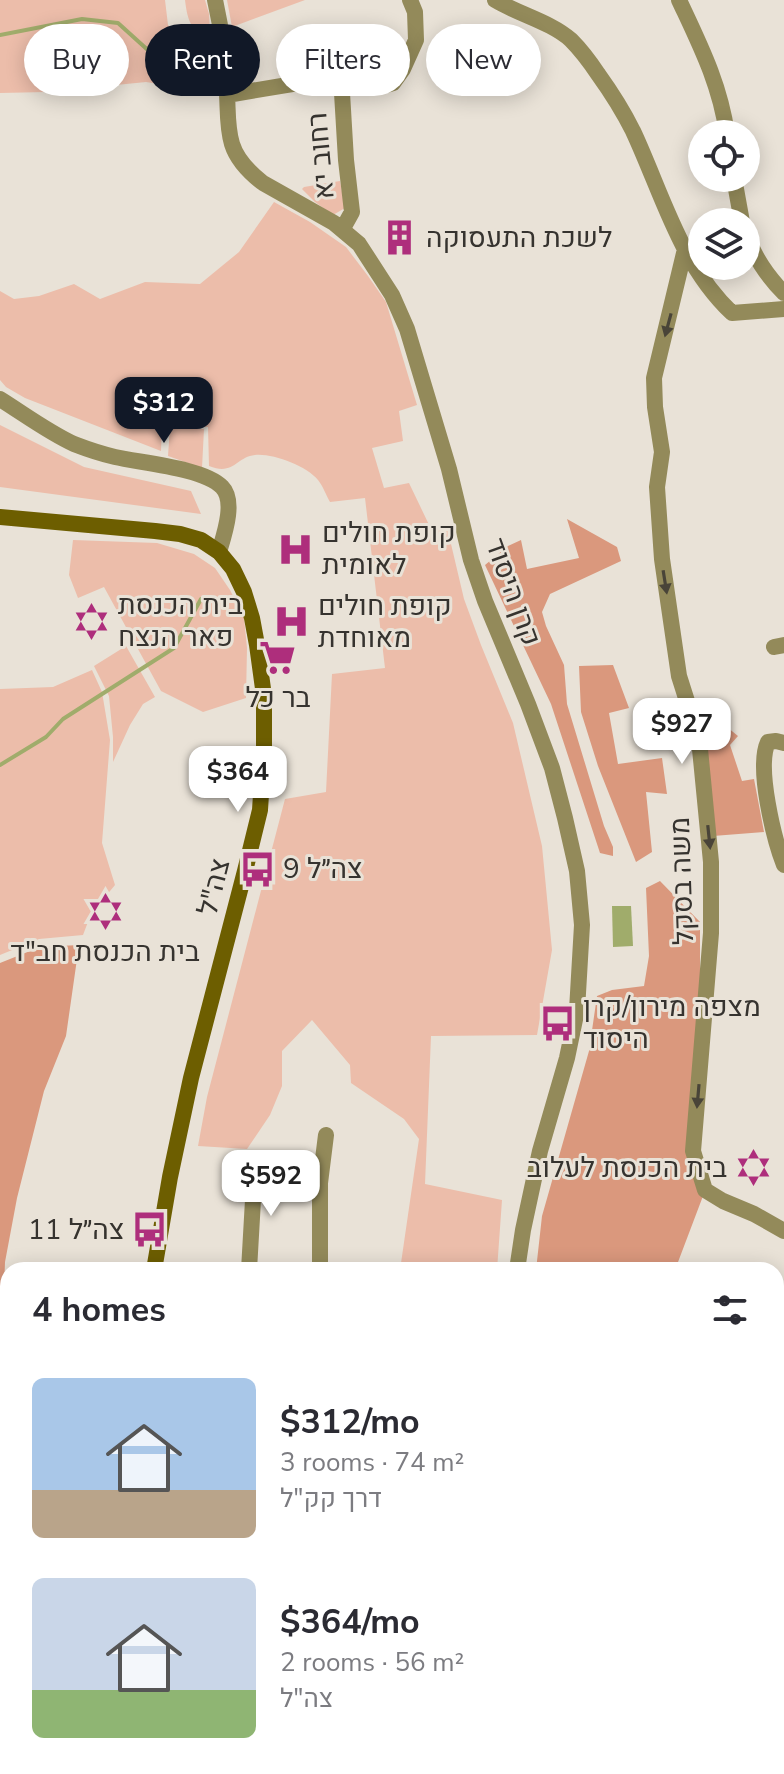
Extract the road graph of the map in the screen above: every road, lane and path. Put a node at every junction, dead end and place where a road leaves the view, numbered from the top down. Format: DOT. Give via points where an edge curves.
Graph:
graph roads {
  1 [pos="215,0"];
  2 [pos="410,0"];
  3 [pos="495,0"];
  4 [pos="679,0"];
  5 [pos="219,24"];
  6 [pos="410,53"];
  7 [pos="227,96"];
  8 [pos="342,96"];
  9 [pos="725,120"];
  10 [pos="342,230"];
  11 [pos="685,249"];
  12 [pos="760,262"];
  13 [pos="784,293"];
  14 [pos="784,309"];
  15 [pos="0,399"];
  16 [pos="0,517"];
  17 [pos="219,552"];
  18 [pos="784,743"];
  19 [pos="784,865"];
  20 [pos="326,1135"];
  21 [pos="255,1165"];
  22 [pos="784,1231"];
  23 [pos="155,1262"];
  24 [pos="249,1262"];
  25 [pos="320,1262"];
  26 [pos="518,1262"];
  1 -- 5 [label="street, קרן היסוד"];
  2 -- 6 [label="street" via="416,40"];
  3 -- 11 [label="street" via="570,39 588,61 633,131"];
  4 -- 9 [label="street" via="717,84"];
  7 -- 10 [label="street, קרן היסוד" via="232,145 253,175"];
  8 -- 10 [label="street, רחוב יא" via="352,212"];
  10 -- 26 [label="street, קרן היסוד" via="374,265 407,329 471,560 552,768 577,871 582,925 577,1010"];
  11 -- 14 [label="street" via="732,313"];
  11 -- 22 [label="street, משה בסקל, one-way" via="654,385 662,452 657,487 662,559 679,676 699,739 711,862 711,933 693,1151 705,1190"];
  12 -- 13 [label="street"];
  15 -- 17 [label="street" via="74,444 215,481 228,501"];
  16 -- 17 [label="street" via="180,534"];
  17 -- 23 [label="street, צה\"ל" via="244,592 257,645 264,696 260,810 191,1078"];
  18 -- 19 [label="street" via="768,742 765,747 765,782"];
  20 -- 25 [label="street"];
  21 -- 24 [label="street"];
}
